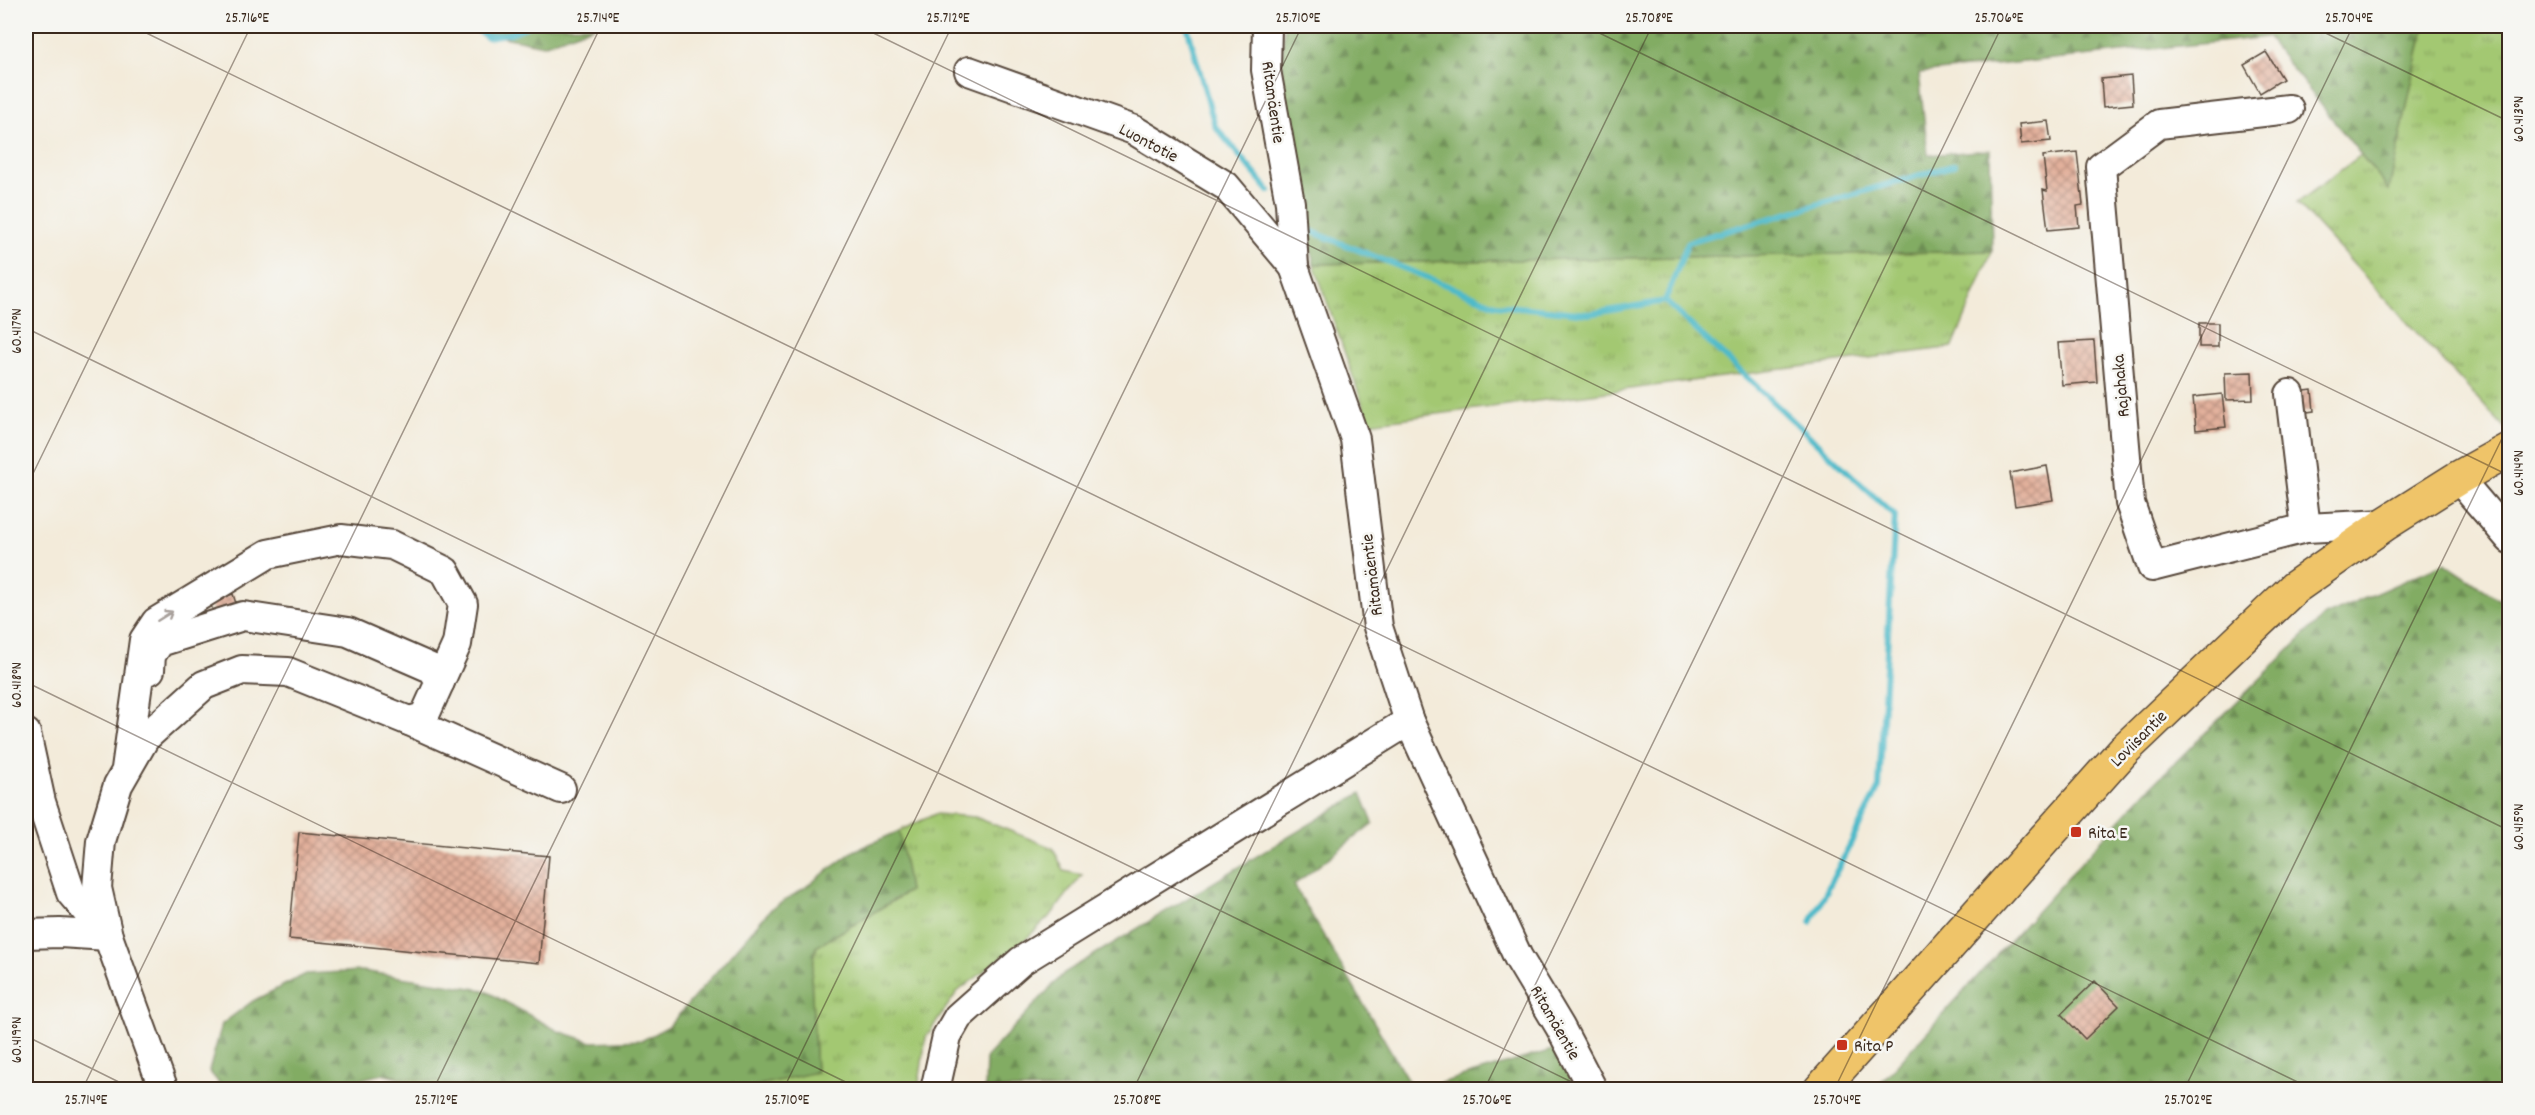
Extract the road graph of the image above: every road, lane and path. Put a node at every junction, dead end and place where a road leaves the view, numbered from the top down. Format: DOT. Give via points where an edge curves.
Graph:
graph roads {
  1 [pos="1267,26"];
  2 [pos="969,71"];
  3 [pos="2289,109"];
  4 [pos="1294,267"];
  5 [pos="2290,394"];
  6 [pos="2510,449"];
  7 [pos="2458,478"];
  8 [pos="2385,524"];
  9 [pos="2306,528"];
  10 [pos="2510,539"];
  11 [pos="440,682"];
  12 [pos="416,719"];
  13 [pos="1410,721"];
  14 [pos="26,733"];
  15 [pos="145,738"];
  16 [pos="126,770"];
  17 [pos="561,789"];
  18 [pos="26,934"];
  19 [pos="108,936"];
  20 [pos="164,1089"];
  21 [pos="935,1089"];
  22 [pos="1593,1089"];
  23 [pos="1820,1089"];
  1 -- 4 [label="street, Ritamäentie" via="1266,70 1290,203"];
  2 -- 4 [label="street, Luontotie" via="1134,130 1226,186"];
  3 -- 9 [label="street, Rajahaka" via="2159,124 2101,167 2130,503 2152,567"];
  4 -- 13 [label="street, Ritamäentie" via="1355,439 1378,627"];
  5 -- 9 [label="street"];
  6 -- 7 [label="main road, Loviisantie"];
  7 -- 8 [label="main road, Loviisantie"];
  7 -- 10 [label="street"];
  8 -- 9 [label="street, Rajahaka"];
  8 -- 23 [label="main road, Loviisantie" via="2294,588 2124,750"];
  11 -- 12 [label="street"];
  11 -- 15 [label="street" via="433,669 348,632 243,616 160,642 151,655"];
  16 -- 11 [label="street, one-way" via="144,640 156,622 268,554 341,539 392,544 446,571 463,604 457,644"];
  12 -- 15 [label="street" via="288,672 242,670 204,685"];
  12 -- 17 [label="street"];
  13 -- 21 [label="street" via="1021,961 958,1017 947,1036"];
  13 -- 22 [label="street, Ritamäentie" via="1518,957"];
  14 -- 19 [label="street" via="41,802 71,893"];
  15 -- 16 [label="street"];
  16 -- 19 [label="street" via="101,841 97,888"];
  18 -- 19 [label="street"];
  19 -- 20 [label="street"];
}
